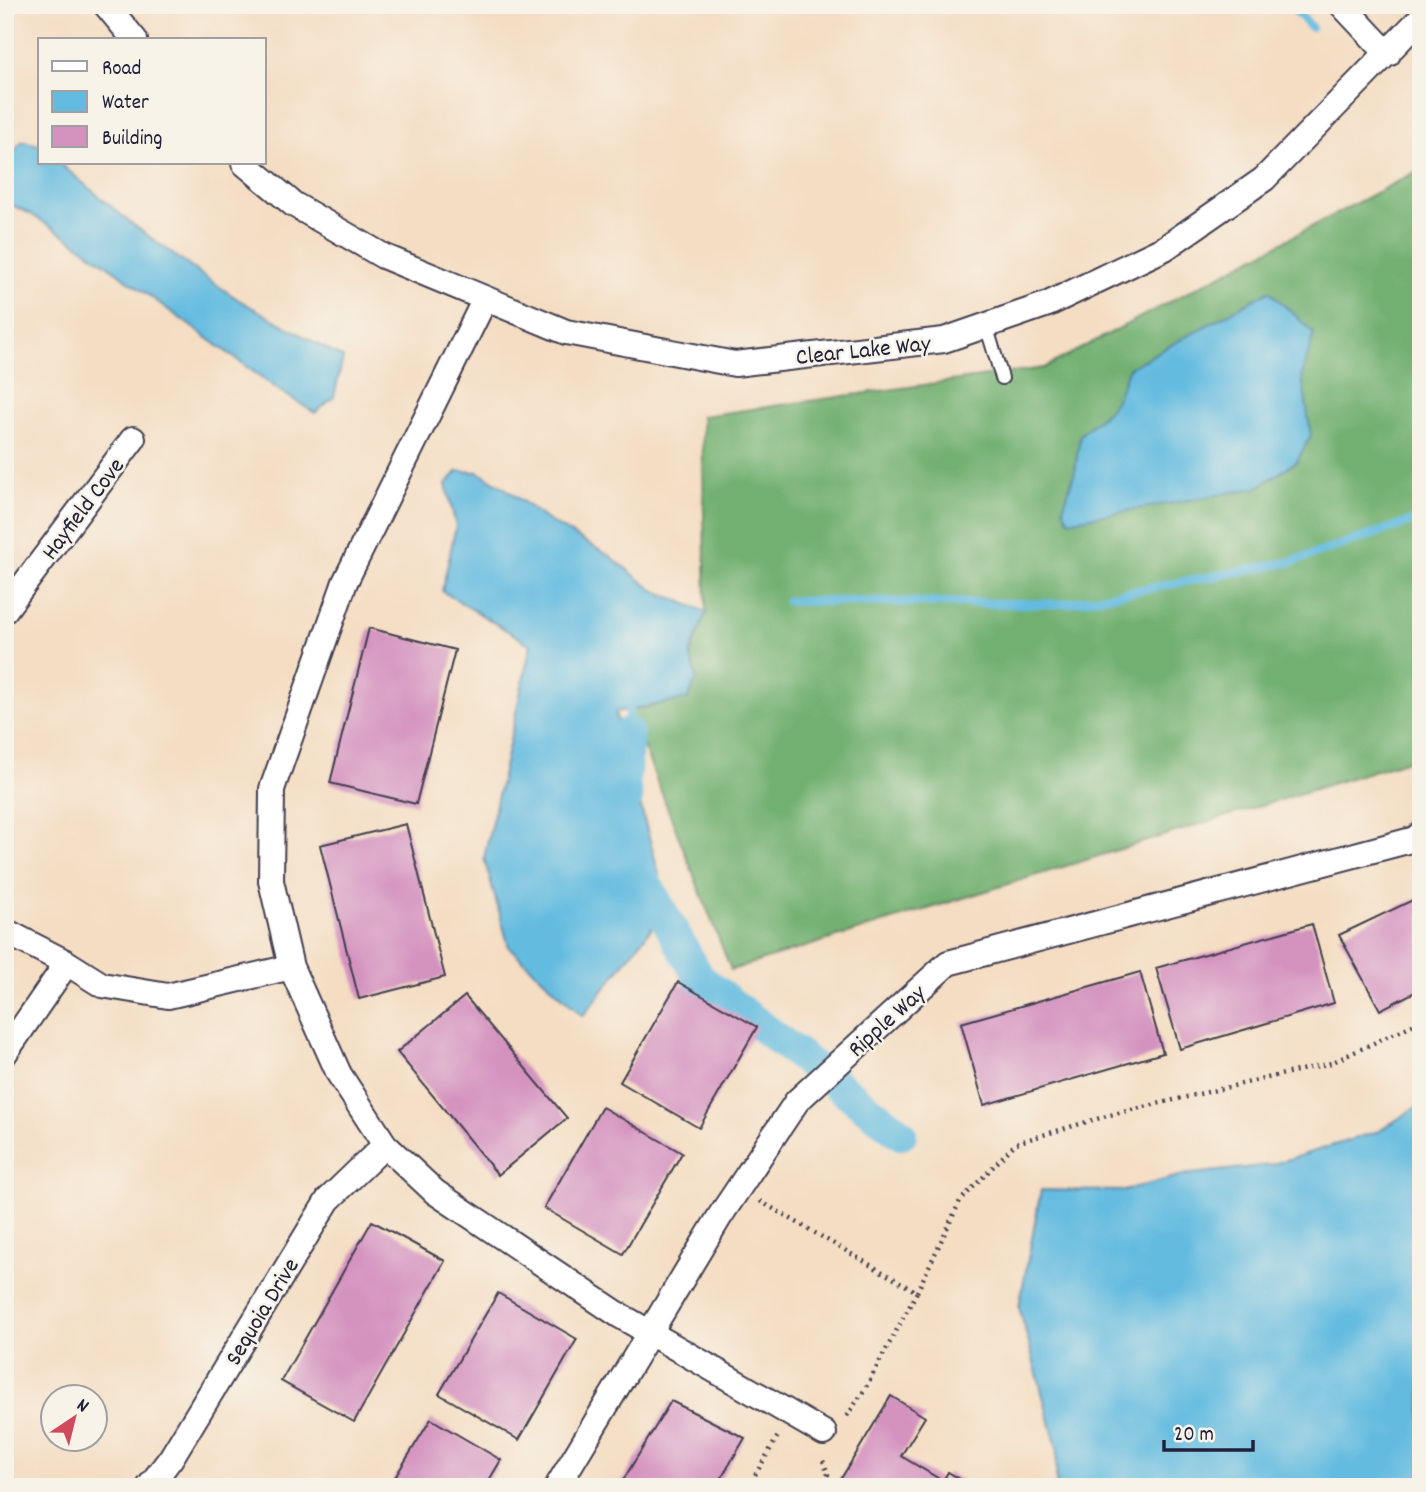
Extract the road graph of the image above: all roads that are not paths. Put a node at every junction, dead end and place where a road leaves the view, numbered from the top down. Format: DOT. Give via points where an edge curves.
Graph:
graph roads {
  1 [pos="106,5"];
  2 [pos="1342,5"];
  3 [pos="1421,18"];
  4 [pos="133,38"];
  5 [pos="1388,54"];
  6 [pos="245,164"];
  7 [pos="485,299"];
  8 [pos="986,325"];
  9 [pos="1002,378"];
  10 [pos="133,439"];
  11 [pos="5,610"];
  12 [pos="1421,834"];
  13 [pos="5,931"];
  14 [pos="66,963"];
  15 [pos="291,967"];
  16 [pos="5,1053"];
  17 [pos="385,1145"];
  18 [pos="649,1332"];
  19 [pos="829,1436"];
  20 [pos="149,1487"];
  21 [pos="557,1487"];
  1 -- 4 [label="street"];
  2 -- 5 [label="street"];
  3 -- 5 [label="street, Clear Lake Way"];
  5 -- 8 [label="street, Clear Lake Way" via="1264,179 1165,248 1048,304"];
  6 -- 7 [label="street, Clear Lake Way" via="293,204 383,256"];
  7 -- 8 [label="street, Clear Lake Way" via="566,332 735,363 944,340"];
  7 -- 15 [label="street" via="345,582 272,789 271,881"];
  8 -- 9 [label="lane"];
  10 -- 11 [label="street, Hayfield Cove"];
  12 -- 18 [label="street, Ripple Way" via="1402,843 948,963 797,1101"];
  13 -- 14 [label="street"];
  14 -- 15 [label="street" via="102,985 168,996"];
  14 -- 16 [label="street"];
  15 -- 17 [label="street" via="339,1074"];
  17 -- 18 [label="street" via="435,1192"];
  17 -- 20 [label="street, Sequoia Drive" via="328,1200"];
  18 -- 19 [label="street"];
  18 -- 21 [label="street, Ripple Way"];
}
